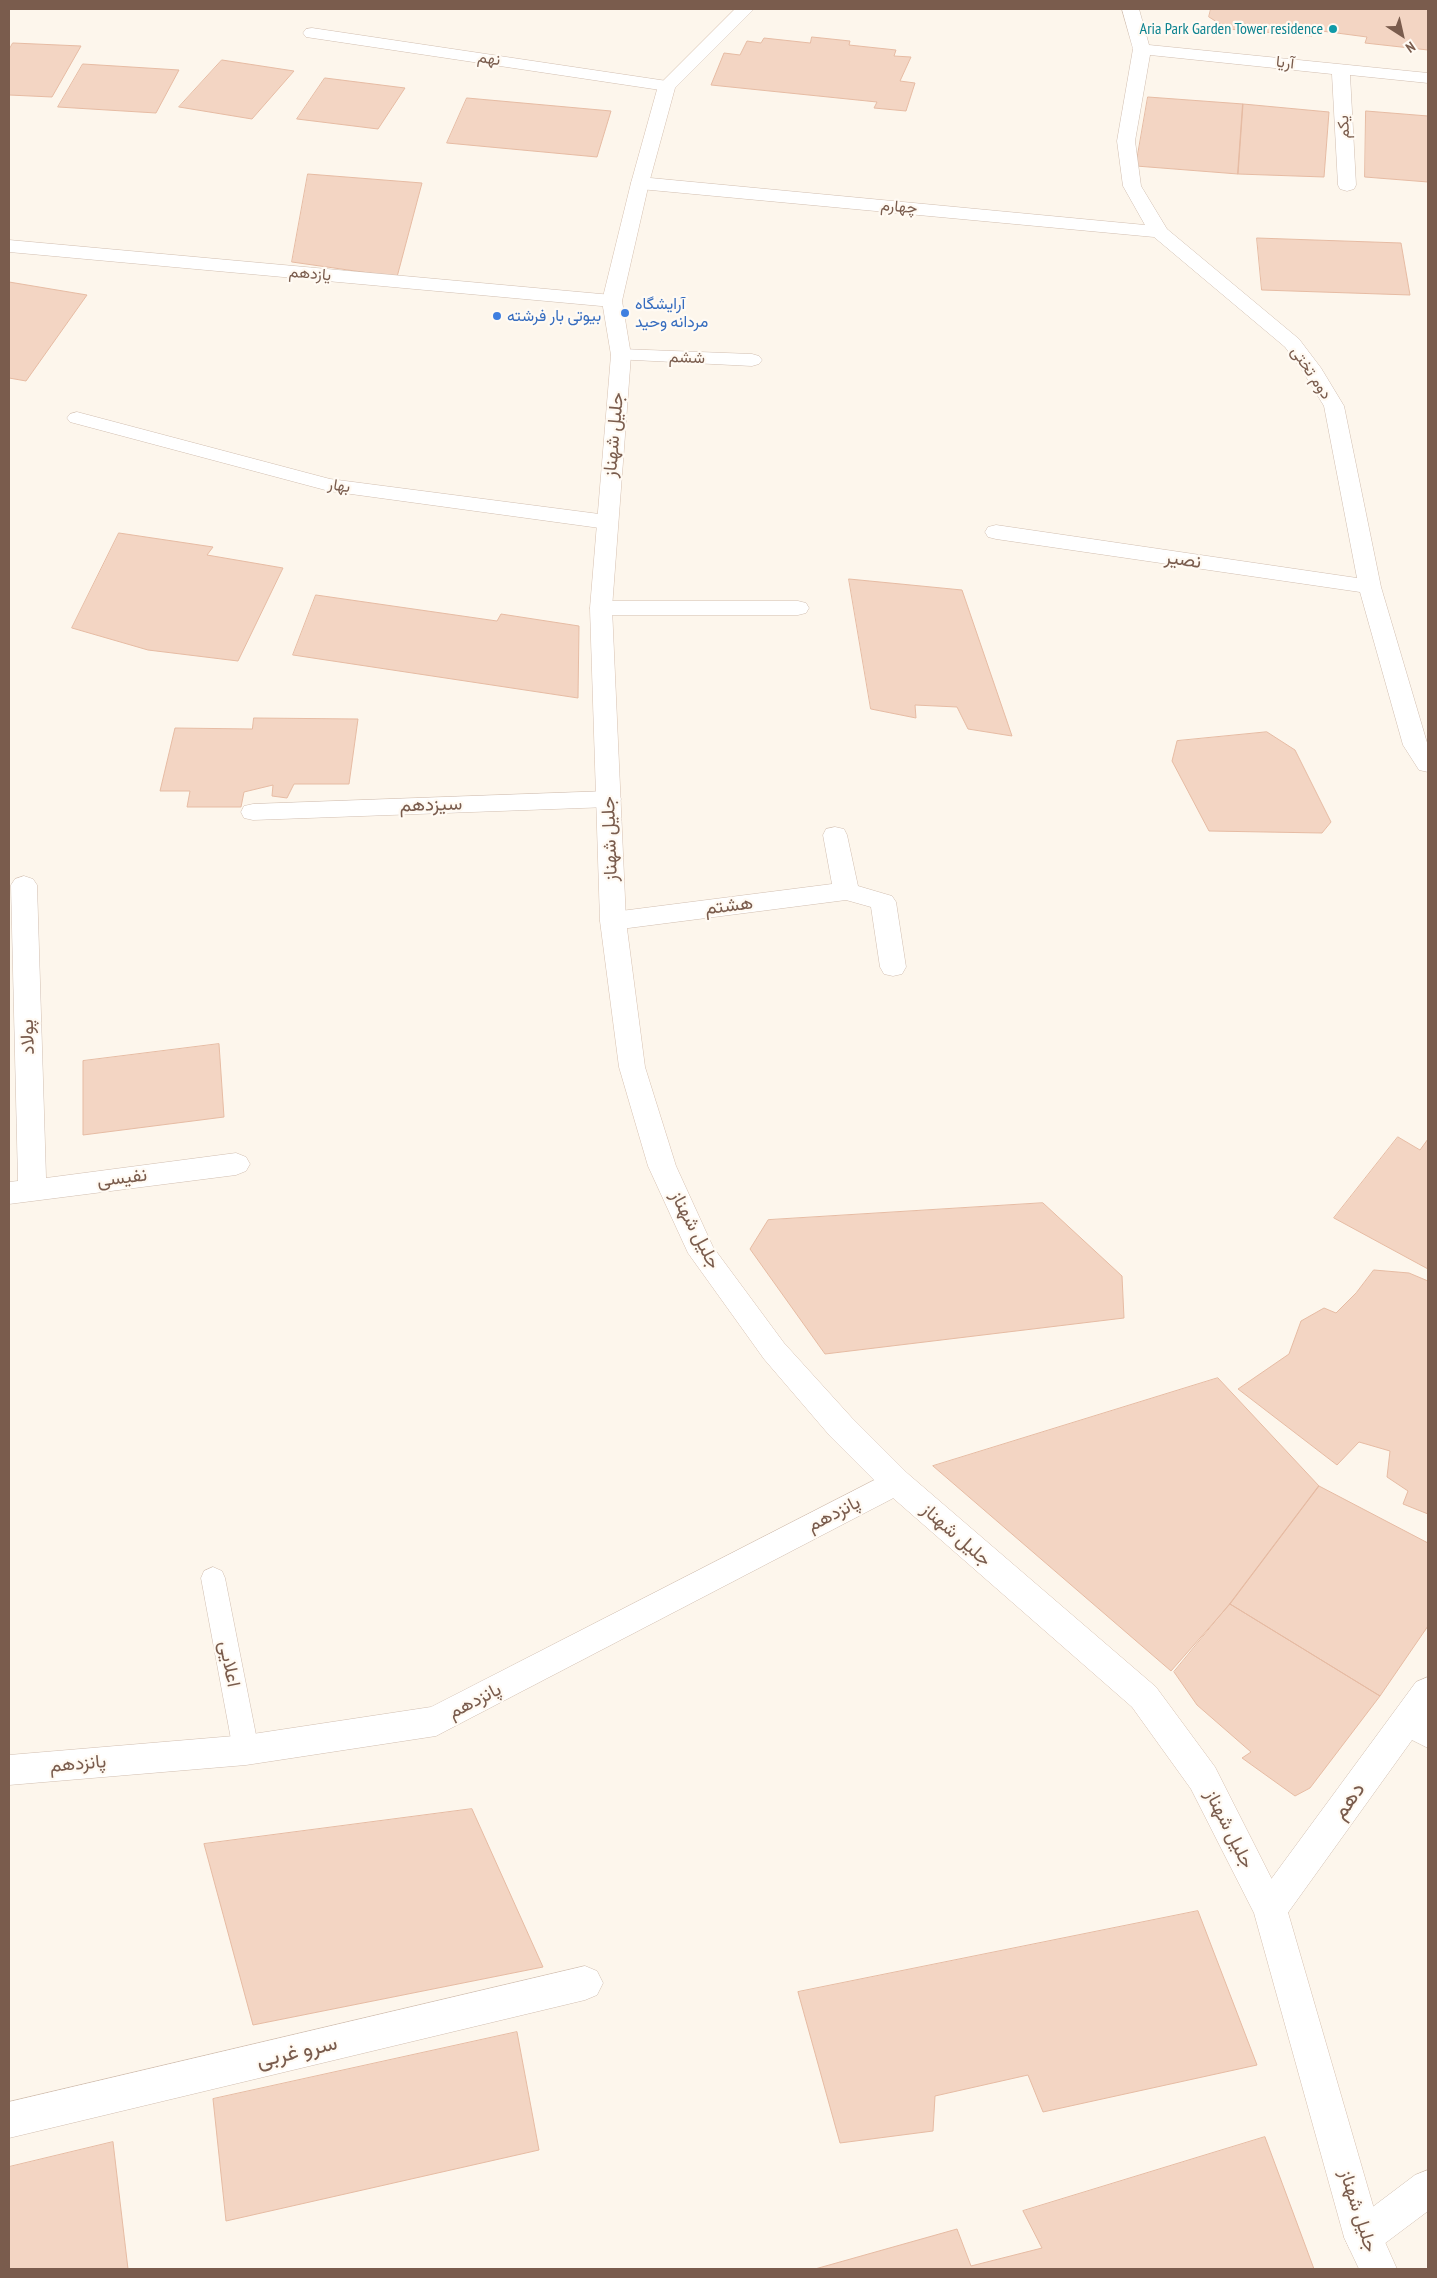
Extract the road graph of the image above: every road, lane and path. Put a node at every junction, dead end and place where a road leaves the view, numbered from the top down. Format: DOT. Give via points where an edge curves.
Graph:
graph roads {
  1 [pos="745,9"];
  2 [pos="1131,9"];
  3 [pos="312,33"];
  4 [pos="1142,48"];
  5 [pos="1341,69"];
  6 [pos="1428,78"];
  7 [pos="667,86"];
  8 [pos="640,183"];
  9 [pos="1347,185"];
  10 [pos="1158,232"];
  11 [pos="9,246"];
  12 [pos="612,301"];
  13 [pos="621,355"];
  14 [pos="752,360"];
  15 [pos="77,418"];
  16 [pos="607,522"];
  17 [pos="996,532"];
  18 [pos="1370,587"];
  19 [pos="601,608"];
  20 [pos="798,608"];
  21 [pos="1428,764"];
  22 [pos="610,799"];
  23 [pos="253,812"];
  24 [pos="835,835"];
  25 [pos="24,885"];
  26 [pos="846,891"];
  27 [pos="613,920"];
  28 [pos="893,968"];
  29 [pos="236,1164"];
  30 [pos="20,1191"];
  31 [pos="896,1482"];
  32 [pos="212,1578"];
  33 [pos="1422,1714"];
  34 [pos="246,1750"];
  35 [pos="9,1770"];
  36 [pos="1270,1909"];
  37 [pos="585,1983"];
  38 [pos="9,2120"];
  39 [pos="1428,2188"];
  40 [pos="1370,2253"];
  1 -- 7 [label="street, جلیل شهناز"];
  2 -- 4 [label="street, دوم تختی"];
  3 -- 7 [label="street, نهم"];
  4 -- 5 [label="street, آریا"];
  4 -- 10 [label="street, دوم تختی" via="1126,141 1132,186"];
  5 -- 6 [label="street, آریا"];
  5 -- 9 [label="street, یکم"];
  7 -- 8 [label="street, جلیل شهناز"];
  8 -- 10 [label="street, چهارم"];
  8 -- 12 [label="street, جلیل شهناز"];
  10 -- 18 [label="street, دوم تختی" via="1292,344 1334,406"];
  11 -- 12 [label="street, یازدهم"];
  12 -- 13 [label="street, جلیل شهناز"];
  13 -- 14 [label="street, ششم"];
  13 -- 16 [label="street, جلیل شهناز"];
  15 -- 16 [label="street, بهار" via="329,485"];
  16 -- 19 [label="street, جلیل شهناز"];
  17 -- 18 [label="street, نصیر"];
  18 -- 21 [label="street, دوم تختی" via="1415,745"];
  19 -- 20 [label="street"];
  19 -- 22 [label="street, جلیل شهناز"];
  22 -- 23 [label="street, سیزدهم"];
  22 -- 27 [label="street, جلیل شهناز"];
  24 -- 26 [label="street"];
  25 -- 30 [label="street, پولاد"];
  26 -- 27 [label="street, هشتم"];
  26 -- 28 [label="street" via="883,902"];
  27 -- 31 [label="street, جلیل شهناز" via="632,1067 662,1166 702,1253 774,1351 841,1427"];
  29 -- 30 [label="street, نفیسی"];
  31 -- 34 [label="street, پانزدهم" via="436,1721"];
  31 -- 36 [label="street, جلیل شهناز" via="1144,1697 1202,1778"];
  32 -- 34 [label="lane, اعلایی"];
  33 -- 36 [label="street, دهم"];
  34 -- 35 [label="street, پانزدهم"];
  36 -- 40 [label="street, جلیل شهناز"];
  37 -- 38 [label="street, سرو غربی"];
  39 -- 40 [label="street"];
}
